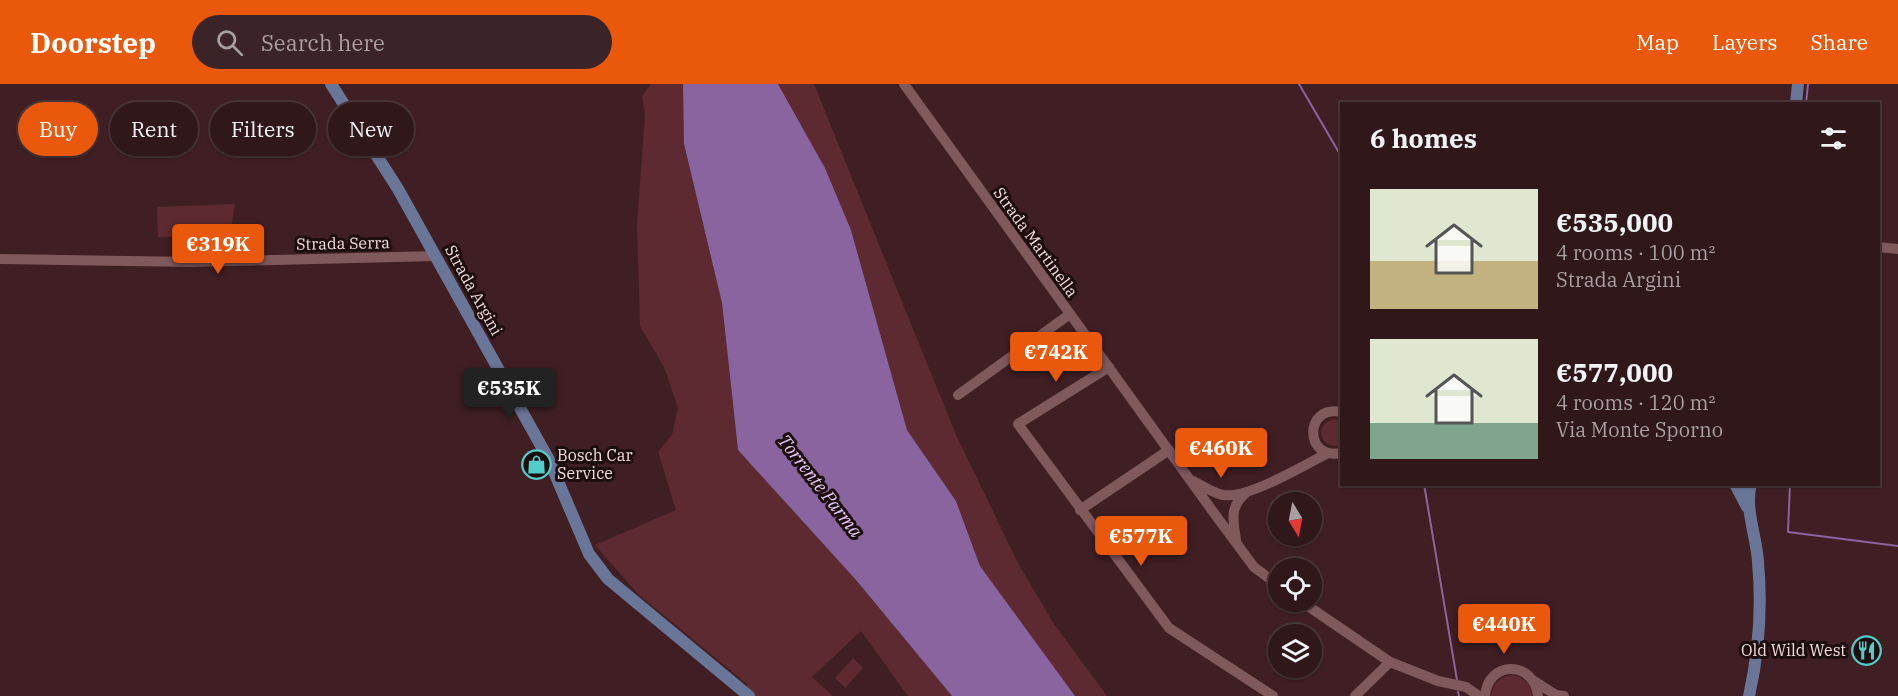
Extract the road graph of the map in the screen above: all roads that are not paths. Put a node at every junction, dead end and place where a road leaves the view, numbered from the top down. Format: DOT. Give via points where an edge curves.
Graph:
graph roads {
  1 [pos="331,84"];
  2 [pos="904,84"];
  3 [pos="1797,84"];
  4 [pos="1796,102"];
  5 [pos="1880,247"];
  6 [pos="1898,249"];
  7 [pos="436,256"];
  8 [pos="0,259"];
  9 [pos="1070,314"];
  10 [pos="1109,367"];
  11 [pos="958,395"];
  12 [pos="1340,412"];
  13 [pos="1315,443"];
  14 [pos="1169,450"];
  15 [pos="1328,453"];
  16 [pos="1340,453"];
  17 [pos="1312,461"];
  18 [pos="1192,480"];
  19 [pos="1736,486"];
  20 [pos="1751,486"];
  21 [pos="1250,490"];
  22 [pos="1225,495"];
  23 [pos="1234,508"];
  24 [pos="1080,510"];
  25 [pos="1213,512"];
  26 [pos="1752,522"];
  27 [pos="1237,544"];
  28 [pos="1268,578"];
  29 [pos="1317,612"];
  30 [pos="1390,662"];
  31 [pos="1755,669"];
  32 [pos="1489,680"];
  33 [pos="1534,681"];
  34 [pos="1466,687"];
  35 [pos="750,696"];
  36 [pos="1273,696"];
  37 [pos="1355,696"];
  38 [pos="1479,696"];
  39 [pos="1485,696"];
  40 [pos="1538,696"];
  41 [pos="1558,696"];
  42 [pos="1741,696"];
  43 [pos="1749,696"];
  1 -- 7 [label="main road, Strada Argini"];
  2 -- 9 [label="street, Strada Martinella"];
  3 -- 4 [label="main road"];
  5 -- 6 [label="street"];
  7 -- 8 [label="street, Strada Serra" via="181,262"];
  7 -- 35 [label="main road, Strada Argini" via="549,460 589,554 608,579"];
  9 -- 10 [label="street, Strada Martinella"];
  9 -- 11 [label="street"];
  10 -- 14 [label="street, Strada Martinella"];
  10 -- 24 [label="street" via="1018,424"];
  12 -- 13 [label="street" via="1320,416 1313,428"];
  13 -- 15 [label="street"];
  13 -- 17 [label="street"];
  14 -- 18 [label="street, Strada Martinella"];
  14 -- 24 [label="street"];
  15 -- 16 [label="street"];
  15 -- 17 [label="street"];
  17 -- 21 [label="street"];
  18 -- 22 [label="street"];
  18 -- 25 [label="street, Strada Martinella"];
  19 -- 26 [label="main road"];
  20 -- 26 [label="main road"];
  21 -- 22 [label="street"];
  21 -- 23 [label="street"];
  22 -- 25 [label="street" via="1217,501"];
  23 -- 25 [label="street" via="1227,513"];
  23 -- 27 [label="street"];
  24 -- 36 [label="street" via="1169,628"];
  25 -- 27 [label="street, Strada Martinella"];
  26 -- 31 [label="main road" via="1759,566"];
  27 -- 28 [label="street, Strada Martinella" via="1254,567"];
  29 -- 30 [label="street"];
  30 -- 34 [label="street" via="1438,681"];
  30 -- 37 [label="street"];
  31 -- 42 [label="main road"];
  31 -- 43 [label="main road"];
  32 -- 33 [label="street" via="1512,669"];
  32 -- 34 [label="street"];
  32 -- 39 [label="street"];
  33 -- 40 [label="street"];
  33 -- 41 [label="street"];
  34 -- 38 [label="street"];
}
